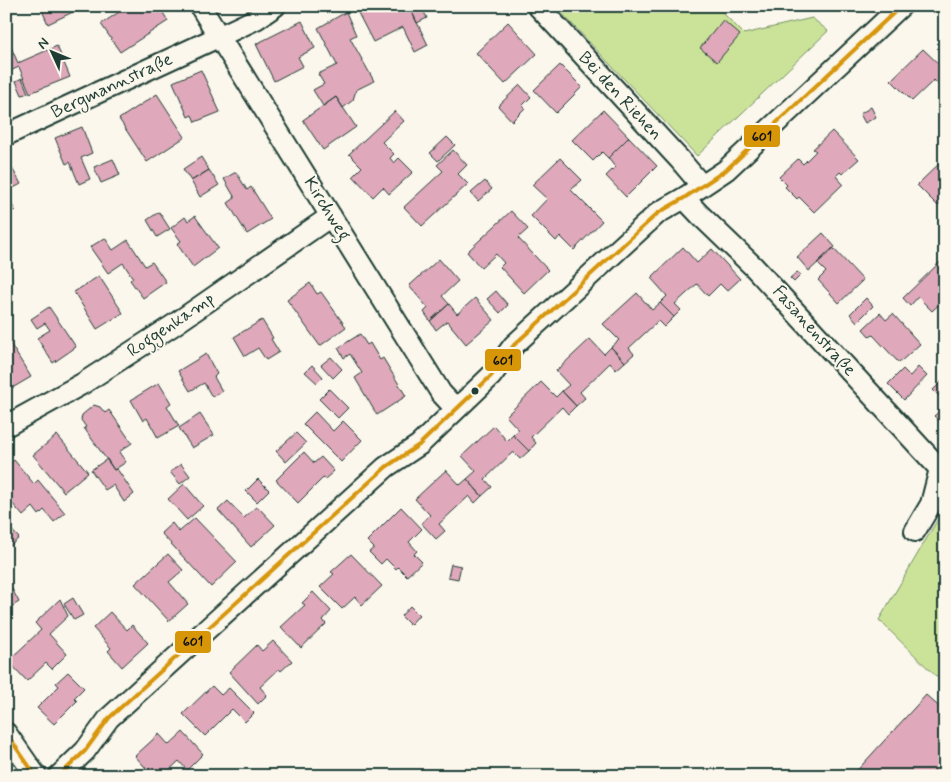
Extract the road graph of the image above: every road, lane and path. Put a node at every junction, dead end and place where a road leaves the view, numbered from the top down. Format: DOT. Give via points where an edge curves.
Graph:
graph roads {
  1 [pos="200,6"];
  2 [pos="275,6"];
  3 [pos="538,6"];
  4 [pos="901,6"];
  5 [pos="218,37"];
  6 [pos="6,135"];
  7 [pos="702,186"];
  8 [pos="684,198"];
  9 [pos="331,216"];
  10 [pos="456,410"];
  11 [pos="6,426"];
  12 [pos="942,472"];
  13 [pos="915,531"];
  14 [pos="6,733"];
  15 [pos="36,776"];
  16 [pos="59,776"];
  1 -- 5 [label="street, Kirchweg"];
  2 -- 5 [label="street"];
  3 -- 7 [label="street, Bei den Riehen"];
  4 -- 7 [label="street" via="726,170"];
  5 -- 6 [label="street, Bergmannstraße"];
  5 -- 9 [label="street, Kirchweg"];
  7 -- 8 [label="street"];
  8 -- 10 [label="street" via="658,213 514,345 491,376"];
  8 -- 12 [label="street, Fasanenstraße" via="754,267"];
  9 -- 10 [label="street, Kirchweg" via="441,393"];
  9 -- 11 [label="street, Roggenkamp" via="172,326 82,384"];
  10 -- 16 [label="street" via="419,445 386,467 109,718 85,751"];
  12 -- 13 [label="street, Fasanenstraße" via="931,504"];
  14 -- 15 [label="street"];
}
